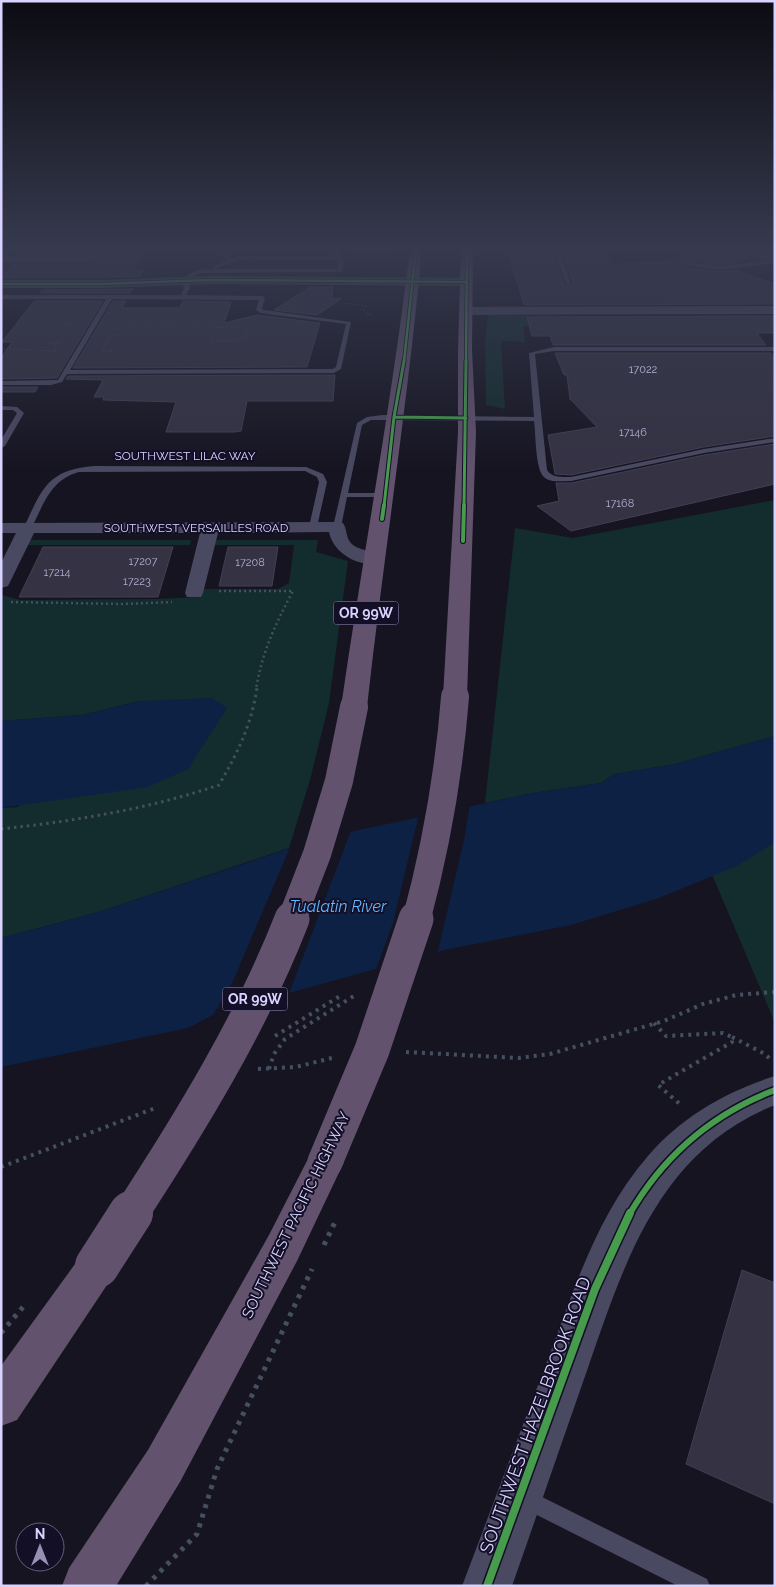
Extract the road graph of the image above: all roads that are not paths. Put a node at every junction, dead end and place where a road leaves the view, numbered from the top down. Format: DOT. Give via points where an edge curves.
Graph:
graph roads {
  1 [pos="96,322"];
  2 [pos="341,322"];
  3 [pos="407,322"];
  4 [pos="466,322"];
  5 [pos="775,349"];
  6 [pos="67,372"];
  7 [pos="1,383"];
  8 [pos="1,408"];
  9 [pos="394,417"];
  10 [pos="466,418"];
  11 [pos="537,419"];
  12 [pos="775,440"];
  13 [pos="1,446"];
  14 [pos="345,494"];
  15 [pos="384,495"];
  16 [pos="3,527"];
  17 [pos="313,527"];
  18 [pos="337,527"];
  19 [pos="27,529"];
  20 [pos="210,529"];
  21 [pos="374,559"];
  22 [pos="1,582"];
  23 [pos="194,592"];
  24 [pos="775,1090"];
  25 [pos="1,1404"];
  26 [pos="520,1496"];
  27 [pos="87,1586"];
  28 [pos="487,1586"];
  29 [pos="700,1586"];
  1 -- 6 [label="lane"];
  2 -- 6 [label="lane" via="349,323 339,368 334,371"];
  3 -- 9 [label="highway, OR 99W"];
  4 -- 10 [label="highway, SOUTHWEST PACIFIC HIGHWAY"];
  5 -- 11 [label="lane" via="539,350 531,357"];
  6 -- 7 [label="lane" via="60,381 52,383"];
  8 -- 13 [label="lane" via="15,408 21,412"];
  9 -- 10 [label="lane"];
  9 -- 14 [label="lane" via="369,418 359,424"];
  9 -- 15 [label="highway, OR 99W"];
  10 -- 11 [label="lane"];
  10 -- 27 [label="highway, SOUTHWEST PACIFIC HIGHWAY, bridge" via="455,697 448,780 423,900 379,1034 325,1162 164,1466"];
  11 -- 12 [label="lane" via="543,470 547,476 556,479"];
  14 -- 15 [label="lane"];
  14 -- 18 [label="lane"];
  15 -- 21 [label="highway, OR 99W"];
  16 -- 19 [label="street, SOUTHWEST VERSAILLES ROAD"];
  17 -- 18 [label="street, SOUTHWEST VERSAILLES ROAD"];
  17 -- 19 [label="lane, SOUTHWEST LILAC WAY" via="323,482 320,476 306,469 103,468 72,470 57,477"];
  17 -- 20 [label="street, SOUTHWEST VERSAILLES ROAD"];
  18 -- 21 [label="street" via="338,542"];
  19 -- 20 [label="street, SOUTHWEST VERSAILLES ROAD"];
  19 -- 22 [label="street"];
  20 -- 23 [label="street"];
  21 -- 25 [label="highway, OR 99W, bridge" via="344,766 294,912 231,1046 179,1138 98,1266"];
  24 -- 26 [label="street, SOUTHWEST HAZELBROOK ROAD" via="707,1127 678,1150 651,1179 628,1215 600,1276"];
  26 -- 28 [label="street, SOUTHWEST HAZELBROOK ROAD"];
  26 -- 29 [label="lane"];
}
